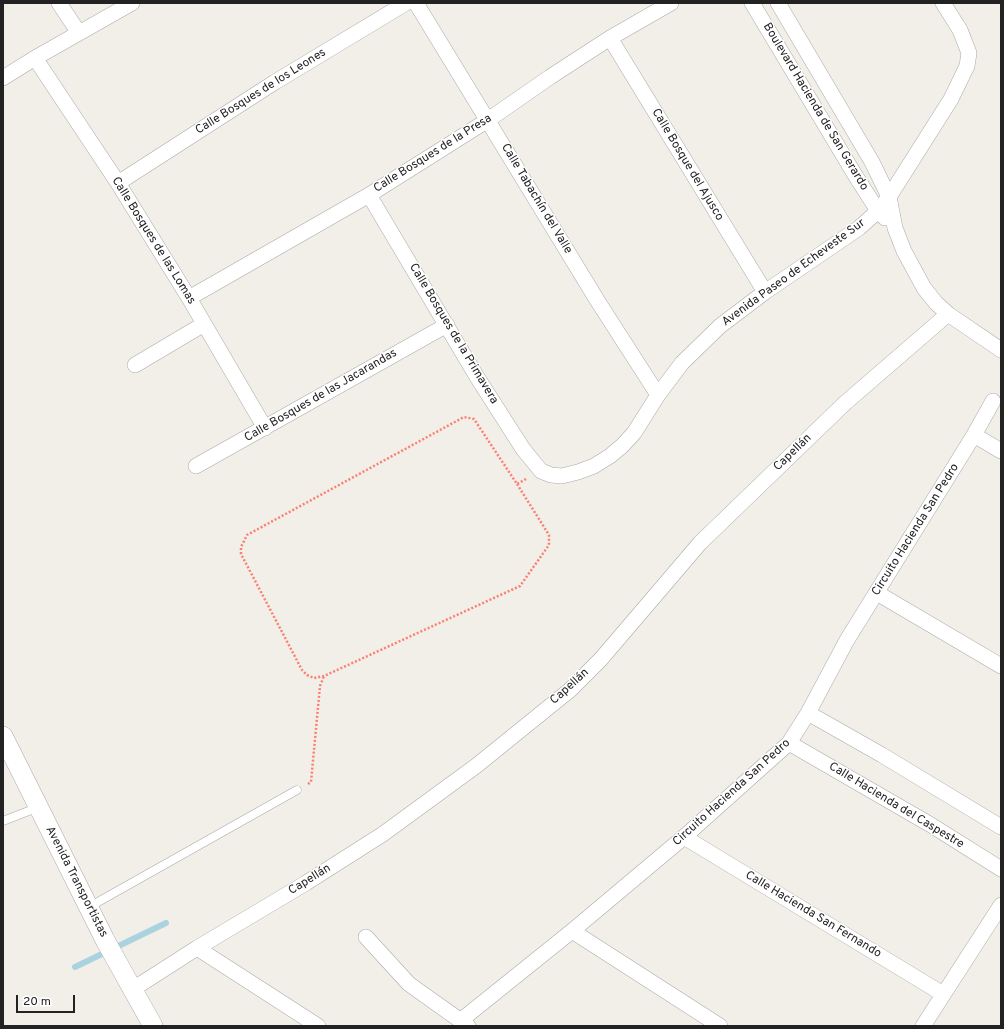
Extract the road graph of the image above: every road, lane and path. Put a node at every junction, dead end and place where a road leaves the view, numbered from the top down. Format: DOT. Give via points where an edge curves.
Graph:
graph roads {
  1 [pos="59,3"];
  2 [pos="132,3"];
  3 [pos="406,3"];
  4 [pos="416,3"];
  5 [pos="671,3"];
  6 [pos="752,3"];
  7 [pos="778,3"];
  8 [pos="943,3"];
  9 [pos="79,33"];
  10 [pos="610,38"];
  11 [pos="35,58"];
  12 [pos="3,78"];
  13 [pos="488,120"];
  14 [pos="118,183"];
  15 [pos="370,195"];
  16 [pos="889,197"];
  17 [pos="878,211"];
  18 [pos="894,228"];
  19 [pos="765,292"];
  20 [pos="189,298"];
  21 [pos="948,314"];
  22 [pos="204,324"];
  23 [pos="447,324"];
  24 [pos="1001,350"];
  25 [pos="135,365"];
  26 [pos="658,394"];
  27 [pos="993,401"];
  28 [pos="265,428"];
  29 [pos="974,435"];
  30 [pos="1001,451"];
  31 [pos="196,466"];
  32 [pos="541,470"];
  33 [pos="517,484"];
  34 [pos="877,593"];
  35 [pos="1001,666"];
  36 [pos="324,676"];
  37 [pos="808,714"];
  38 [pos="3,736"];
  39 [pos="789,743"];
  40 [pos="297,790"];
  41 [pos="39,807"];
  42 [pos="3,821"];
  43 [pos="1001,827"];
  44 [pos="684,836"];
  45 [pos="1001,870"];
  46 [pos="1001,905"];
  47 [pos="89,907"];
  48 [pos="572,932"];
  49 [pos="366,937"];
  50 [pos="196,948"];
  51 [pos="129,981"];
  52 [pos="943,994"];
  53 [pos="464,1023"];
  54 [pos="152,1026"];
  55 [pos="318,1026"];
  56 [pos="720,1026"];
  57 [pos="923,1026"];
  1 -- 9 [label="street"];
  2 -- 9 [label="street"];
  3 -- 14 [label="street, Calle Bosques de los Leones" via="275,82"];
  4 -- 13 [label="street, Calle Tabachín del Valle"];
  5 -- 10 [label="street, Calle Bosques de la Presa"];
  6 -- 17 [label="street, Boulevard Hacienda de San Gerardo"];
  7 -- 16 [label="street, Boulevard Hacienda de San Gerardo" via="868,156"];
  8 -- 16 [label="street, Avenida Paseo de Echeveste Sur" via="960,30 969,53 967,66 952,99"];
  9 -- 11 [label="street"];
  10 -- 13 [label="street, Calle Bosques de la Presa"];
  10 -- 19 [label="street, Calle Bosque del Ajusco"];
  11 -- 12 [label="street"];
  11 -- 14 [label="street, Calle Bosques de las Lomas"];
  13 -- 15 [label="street, Calle Bosques de la Presa"];
  13 -- 26 [label="street, Calle Tabachín del Valle" via="597,300"];
  14 -- 20 [label="street, Calle Bosques de las Lomas"];
  15 -- 20 [label="street, Calle Bosques de la Presa"];
  15 -- 23 [label="street, Calle Bosques de la Primavera"];
  16 -- 17 [label="street, Avenida Paseo de Echeveste Sur"];
  16 -- 18 [label="street, Boulevard Hacienda de San Gerardo"];
  17 -- 18 [label="street, Boulevard Hacienda de San Gerardo"];
  17 -- 19 [label="street, Avenida Paseo de Echeveste Sur" via="859,228"];
  18 -- 21 [label="street" via="924,288"];
  19 -- 26 [label="street, Avenida Paseo de Echeveste Sur" via="714,331 682,363"];
  20 -- 22 [label="street, Calle Bosques de las Lomas"];
  21 -- 24 [label="street"];
  21 -- 50 [label="street, Capellán" via="844,404 700,543 601,659 570,690 476,766 383,834"];
  22 -- 25 [label="street"];
  22 -- 28 [label="street, Calle Bosques de las Lomas"];
  23 -- 28 [label="street, Calle Bosques de las Jacarandas"];
  23 -- 32 [label="street, Calle Bosques de la Primavera" via="523,449"];
  26 -- 32 [label="street, Avenida Paseo de Echeveste Sur" via="634,433 610,456 594,466 562,476 551,475"];
  27 -- 29 [label="street, Circuito Hacienda San Pedro"];
  28 -- 31 [label="street, Calle Bosques de las Jacarandas"];
  29 -- 30 [label="street"];
  29 -- 34 [label="street, Circuito Hacienda San Pedro"];
  32 -- 33 [label="path"];
  33 -- 36 [label="path" via="549,535 549,545 520,586"];
  33 -- 36 [label="path" via="474,419 464,417 247,535 241,547 241,554 302,670 314,678"];
  34 -- 35 [label="street"];
  34 -- 37 [label="street, Circuito Hacienda San Pedro" via="847,640"];
  36 -- 40 [label="path" via="320,686 311,782"];
  37 -- 39 [label="street, Circuito Hacienda San Pedro"];
  37 -- 43 [label="street" via="882,755"];
  38 -- 41 [label="street, Avenida Transportistas"];
  39 -- 44 [label="street, Circuito Hacienda San Pedro"];
  39 -- 45 [label="street, Calle Hacienda del Caspestre" via="931,825"];
  40 -- 47 [label="lane"];
  41 -- 42 [label="lane"];
  41 -- 47 [label="street, Avenida Transportistas"];
  44 -- 48 [label="street, Circuito Hacienda San Pedro"];
  44 -- 52 [label="street, Calle Hacienda San Fernando"];
  46 -- 52 [label="street"];
  47 -- 51 [label="street, Avenida Transportistas"];
  48 -- 53 [label="street, Circuito Hacienda San Pedro"];
  48 -- 56 [label="street"];
  49 -- 53 [label="street" via="409,984"];
  50 -- 51 [label="street, Capellán"];
  50 -- 55 [label="street"];
  51 -- 54 [label="street, Avenida Transportistas"];
  52 -- 57 [label="street"];
}
